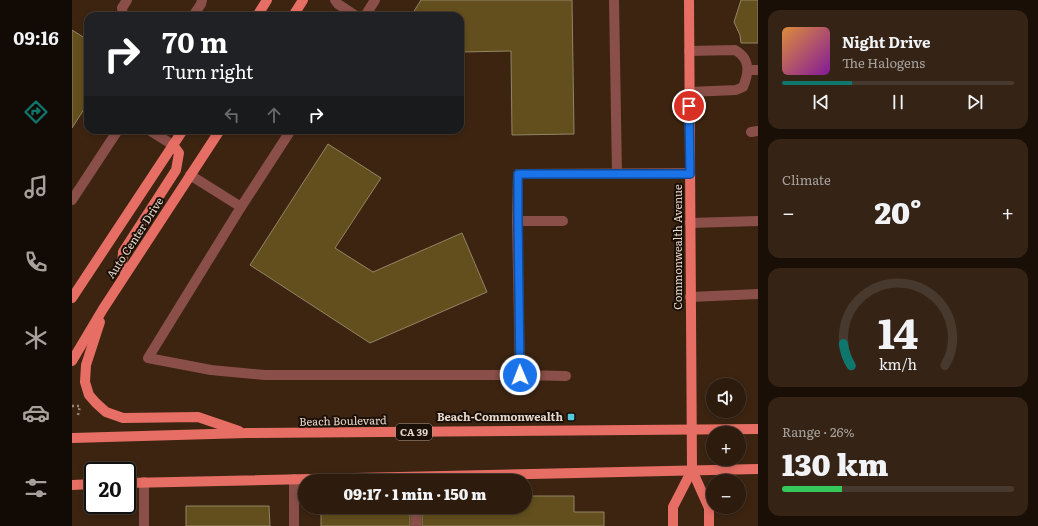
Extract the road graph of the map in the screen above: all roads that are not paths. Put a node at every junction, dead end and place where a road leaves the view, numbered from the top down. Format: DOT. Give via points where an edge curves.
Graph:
graph roads {
  1 [pos="127,0"];
  2 [pos="202,0"];
  3 [pos="267,0"];
  4 [pos="303,0"];
  5 [pos="336,0"];
  6 [pos="375,0"];
  7 [pos="614,0"];
  8 [pos="689,0"];
  9 [pos="122,12"];
  10 [pos="196,12"];
  11 [pos="259,12"];
  12 [pos="296,12"];
  13 [pos="350,12"];
  14 [pos="368,12"];
  15 [pos="689,51"];
  16 [pos="753,70"];
  17 [pos="689,92"];
  18 [pos="115,134"];
  19 [pos="155,134"];
  20 [pos="180,134"];
  21 [pos="217,134"];
  22 [pos="288,134"];
  23 [pos="173,145"];
  24 [pos="617,174"];
  25 [pos="690,174"];
  26 [pos="190,176"];
  27 [pos="72,200"];
  28 [pos="241,206"];
  29 [pos="518,221"];
  30 [pos="563,221"];
  31 [pos="758,222"];
  32 [pos="690,223"];
  33 [pos="126,273"];
  34 [pos="758,294"];
  35 [pos="690,297"];
  36 [pos="72,298"];
  37 [pos="103,309"];
  38 [pos="72,361"];
  39 [pos="520,375"];
  40 [pos="566,376"];
  41 [pos="758,429"];
  42 [pos="691,430"];
  43 [pos="247,433"];
  44 [pos="72,438"];
  45 [pos="758,469"];
  46 [pos="692,470"];
  47 [pos="532,475"];
  48 [pos="294,479"];
  49 [pos="298,479"];
  50 [pos="136,482"];
  51 [pos="144,482"];
  52 [pos="84,484"];
  53 [pos="72,485"];
  54 [pos="416,514"];
  55 [pos="144,526"];
  56 [pos="294,526"];
  57 [pos="416,526"];
  58 [pos="673,526"];
  59 [pos="709,526"];
  1 -- 9 [label="street"];
  2 -- 10 [label="street"];
  3 -- 11 [label="main road"];
  4 -- 12 [label="main road"];
  5 -- 13 [label="street"];
  6 -- 14 [label="street"];
  7 -- 24 [label="street"];
  8 -- 15 [label="main road, Commonwealth Avenue"];
  15 -- 16 [label="street" via="735,50 741,53"];
  15 -- 17 [label="main road, Commonwealth Avenue"];
  16 -- 17 [label="street" via="742,87 736,90"];
  17 -- 25 [label="main road, Commonwealth Avenue"];
  18 -- 27 [label="street"];
  19 -- 23 [label="street"];
  20 -- 23 [label="main road, Auto Center Drive"];
  21 -- 26 [label="main road, Auto Center Drive"];
  22 -- 28 [label="street"];
  23 -- 33 [label="main road" via="180,153 176,170 123,252 122,266"];
  23 -- 36 [label="main road, Auto Center Drive"];
  24 -- 25 [label="street"];
  24 -- 29 [label="street" via="518,174"];
  25 -- 32 [label="main road, Commonwealth Avenue"];
  26 -- 28 [label="street"];
  26 -- 33 [label="main road, Auto Center Drive"];
  28 -- 39 [label="street" via="148,358 211,370 265,375"];
  29 -- 30 [label="street"];
  29 -- 39 [label="street"];
  31 -- 32 [label="street"];
  32 -- 35 [label="main road, Commonwealth Avenue"];
  33 -- 37 [label="main road, Auto Center Drive"];
  34 -- 35 [label="street"];
  35 -- 42 [label="main road, Commonwealth Avenue"];
  37 -- 38 [label="main road, Auto Center Drive"];
  37 -- 43 [label="main road" via="86,365 85,382 89,394 106,412 123,418 198,417"];
  39 -- 40 [label="street"];
  41 -- 42 [label="main road, Beach Boulevard / CA 39"];
  42 -- 43 [label="main road, Beach Boulevard / CA 39"];
  42 -- 46 [label="main road, Commonwealth Avenue"];
  43 -- 44 [label="main road, Beach Boulevard / CA 39"];
  45 -- 46 [label="main road"];
  46 -- 47 [label="main road"];
  46 -- 58 [label="main road, Commonwealth Avenue" via="673,508"];
  46 -- 59 [label="main road, Commonwealth Avenue" via="709,508"];
  48 -- 49 [label="main road"];
  48 -- 51 [label="main road"];
  48 -- 56 [label="street"];
  50 -- 51 [label="main road"];
  51 -- 55 [label="street"];
  52 -- 53 [label="main road"];
  54 -- 57 [label="street"];
}
